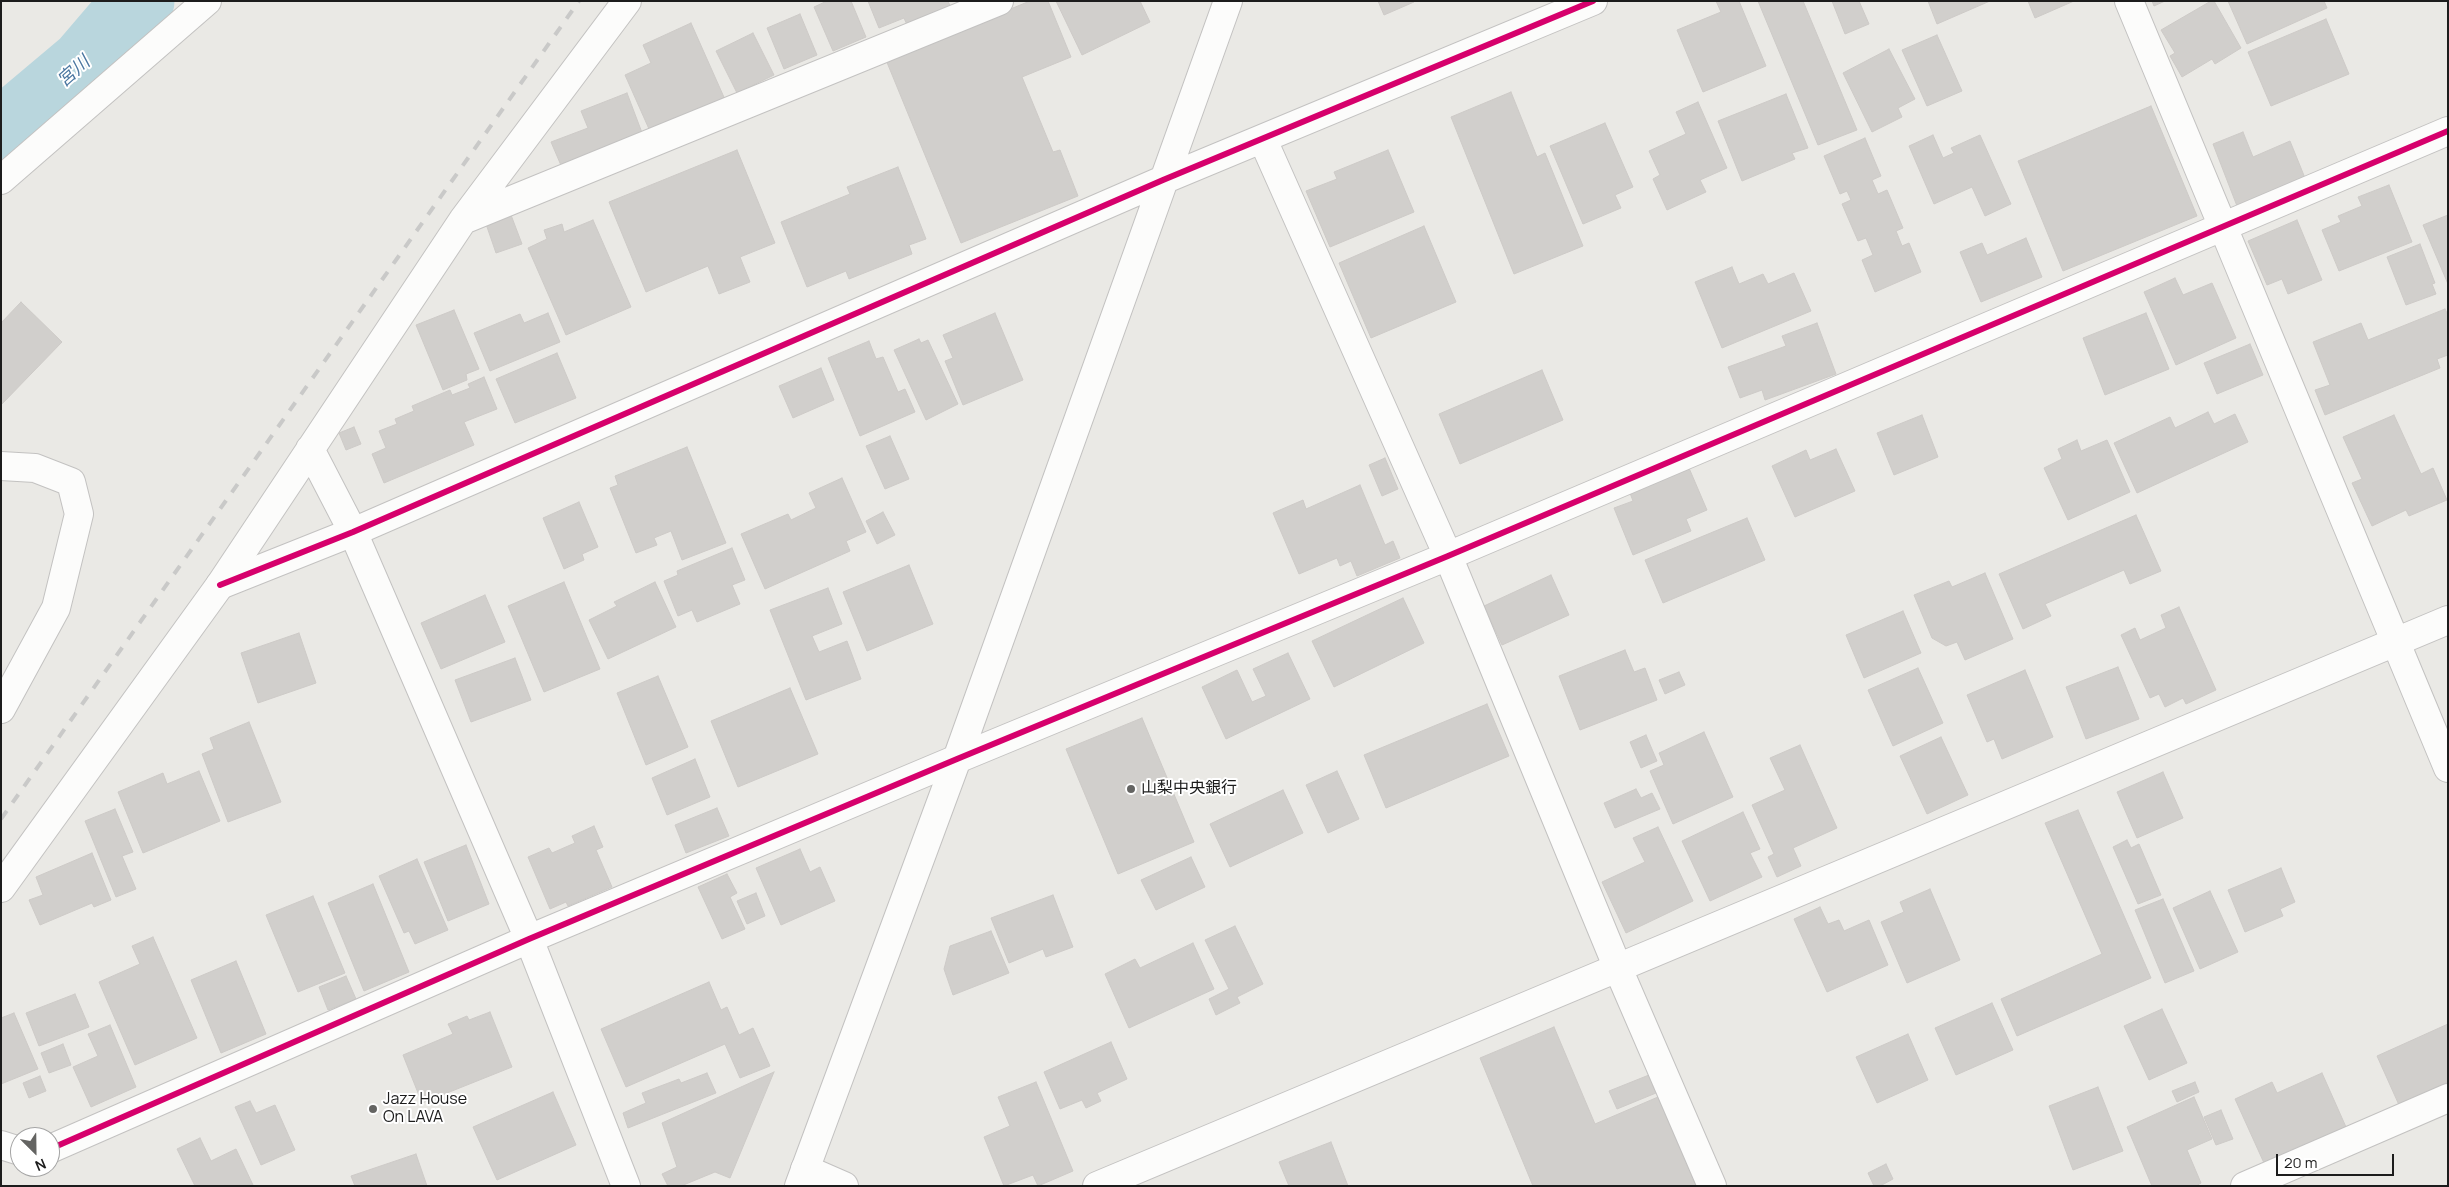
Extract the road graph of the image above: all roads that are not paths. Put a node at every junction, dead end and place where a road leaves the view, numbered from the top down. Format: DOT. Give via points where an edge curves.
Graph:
graph roads {
  1 [pos="206,1"];
  2 [pos="627,1"];
  3 [pos="998,1"];
  4 [pos="1228,1"];
  5 [pos="1592,1"];
  6 [pos="2129,1"];
  7 [pos="2448,131"];
  8 [pos="1263,140"];
  9 [pos="1,180"];
  10 [pos="1163,180"];
  11 [pos="464,220"];
  12 [pos="2224,228"];
  13 [pos="310,449"];
  14 [pos="1,466"];
  15 [pos="353,532"];
  16 [pos="1448,556"];
  17 [pos="220,585"];
  18 [pos="2448,620"];
  19 [pos="2395,642"];
  20 [pos="1,709"];
  21 [pos="957,758"];
  22 [pos="2448,768"];
  23 [pos="1,888"];
  24 [pos="529,939"];
  25 [pos="1617,966"];
  26 [pos="2448,1098"];
  27 [pos="60,1145"];
  28 [pos="802,1178"];
  29 [pos="626,1186"];
  30 [pos="844,1186"];
  31 [pos="1097,1186"];
  32 [pos="1712,1186"];
  33 [pos="2246,1186"];
  1 -- 9 [label="street"];
  2 -- 11 [label="street"];
  3 -- 11 [label="street"];
  4 -- 10 [label="street"];
  5 -- 8 [label="street"];
  6 -- 12 [label="street"];
  7 -- 12 [label="street"];
  8 -- 10 [label="street"];
  8 -- 16 [label="street"];
  10 -- 15 [label="street"];
  10 -- 21 [label="street"];
  11 -- 13 [label="street"];
  12 -- 16 [label="street"];
  12 -- 19 [label="street"];
  13 -- 15 [label="street"];
  13 -- 17 [label="street"];
  14 -- 20 [label="street" via="35,468 71,482 79,514 56,608"];
  15 -- 17 [label="street"];
  15 -- 24 [label="street"];
  16 -- 21 [label="street"];
  16 -- 25 [label="street"];
  17 -- 23 [label="street"];
  18 -- 19 [label="street"];
  19 -- 22 [label="street"];
  19 -- 25 [label="street"];
  21 -- 24 [label="street"];
  21 -- 28 [label="street"];
  24 -- 27 [label="street"];
  24 -- 29 [label="street"];
  25 -- 31 [label="street"];
  25 -- 32 [label="street"];
  26 -- 33 [label="street"];
  28 -- 30 [label="street"];
}
